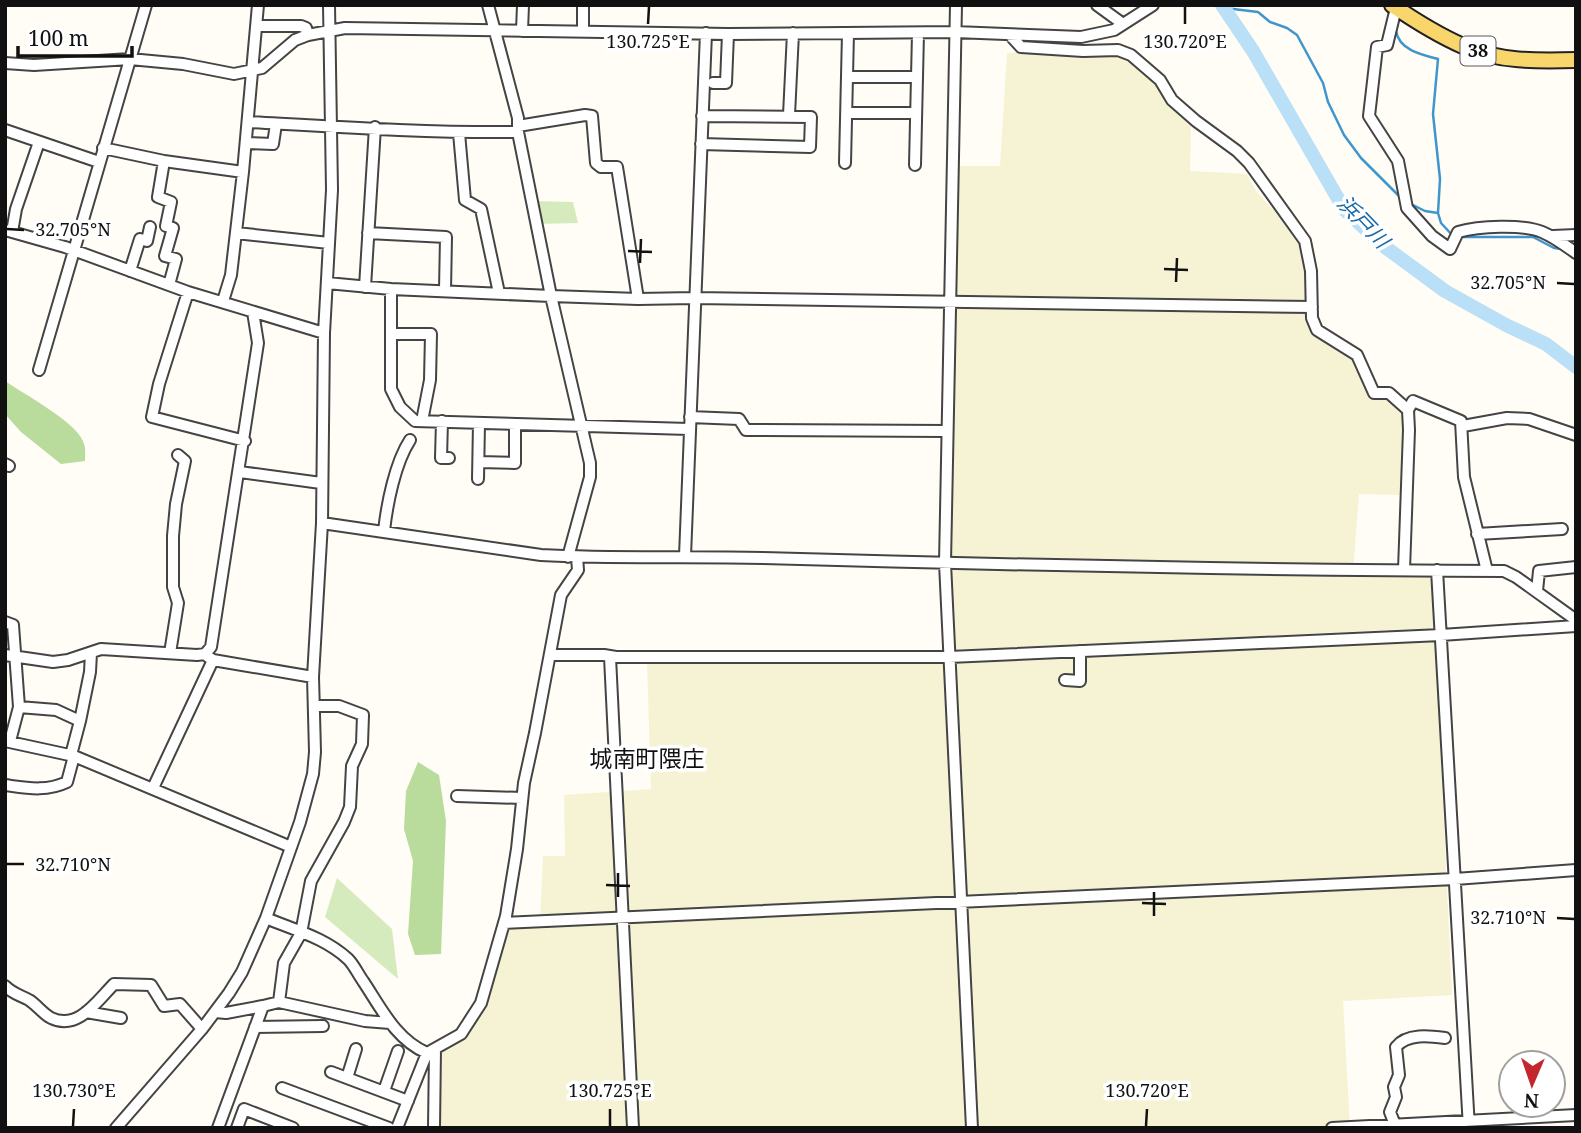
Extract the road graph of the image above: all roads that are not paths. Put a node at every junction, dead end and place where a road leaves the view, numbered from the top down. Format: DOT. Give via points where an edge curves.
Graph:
graph roads {
  1 [pos="146,5"];
  2 [pos="258,5"];
  3 [pos="329,5"];
  4 [pos="488,5"];
  5 [pos="523,5"];
  6 [pos="583,5"];
  7 [pos="956,5"];
  8 [pos="1097,5"];
  9 [pos="1153,5"];
  10 [pos="1394,7"];
  11 [pos="1125,22"];
  12 [pos="257,26"];
  13 [pos="330,30"];
  14 [pos="494,30"];
  15 [pos="522,31"];
  16 [pos="583,32"];
  17 [pos="955,32"];
  18 [pos="706,33"];
  19 [pos="793,33"];
  20 [pos="848,33"];
  21 [pos="918,33"];
  22 [pos="728,34"];
  23 [pos="308,35"];
  24 [pos="1010,35"];
  25 [pos="130,59"];
  26 [pos="1576,60"];
  27 [pos="5,63"];
  28 [pos="253,70"];
  29 [pos="847,77"];
  30 [pos="917,77"];
  31 [pos="713,83"];
  32 [pos="846,113"];
  33 [pos="916,113"];
  34 [pos="789,115"];
  35 [pos="702,116"];
  36 [pos="248,122"];
  37 [pos="276,124"];
  38 [pos="332,127"];
  39 [pos="374,127"];
  40 [pos="518,129"];
  41 [pos="5,130"];
  42 [pos="459,133"];
  43 [pos="39,142"];
  44 [pos="246,143"];
  45 [pos="701,144"];
  46 [pos="103,148"];
  47 [pos="164,161"];
  48 [pos="99,162"];
  49 [pos="845,163"];
  50 [pos="915,165"];
  51 [pos="243,172"];
  52 [pos="150,227"];
  53 [pos="9,231"];
  54 [pos="236,233"];
  55 [pos="368,233"];
  56 [pos="1576,235"];
  57 [pos="1550,237"];
  58 [pos="329,243"];
  59 [pos="72,251"];
  60 [pos="1576,253"];
  61 [pos="130,271"];
  62 [pos="327,283"];
  63 [pos="169,285"];
  64 [pos="365,286"];
  65 [pos="391,289"];
  66 [pos="445,290"];
  67 [pos="188,292"];
  68 [pos="499,293"];
  69 [pos="551,296"];
  70 [pos="694,298"];
  71 [pos="638,299"];
  72 [pos="223,301"];
  73 [pos="950,302"];
  74 [pos="1312,307"];
  75 [pos="253,312"];
  76 [pos="324,333"];
  77 [pos="391,334"];
  78 [pos="38,370"];
  79 [pos="1408,410"];
  80 [pos="690,417"];
  81 [pos="422,421"];
  82 [pos="442,421"];
  83 [pos="479,422"];
  84 [pos="516,424"];
  85 [pos="581,425"];
  86 [pos="1463,426"];
  87 [pos="688,429"];
  88 [pos="946,431"];
  89 [pos="1576,435"];
  90 [pos="410,440"];
  91 [pos="244,441"];
  92 [pos="178,455"];
  93 [pos="449,458"];
  94 [pos="478,462"];
  95 [pos="240,472"];
  96 [pos="478,479"];
  97 [pos="321,483"];
  98 [pos="322,523"];
  99 [pos="1562,529"];
  100 [pos="384,531"];
  101 [pos="1477,534"];
  102 [pos="685,556"];
  103 [pos="572,557"];
  104 [pos="945,563"];
  105 [pos="1576,567"];
  106 [pos="1404,570"];
  107 [pos="1437,570"];
  108 [pos="1487,571"];
  109 [pos="1537,592"];
  110 [pos="1576,620"];
  111 [pos="5,622"];
  112 [pos="1576,626"];
  113 [pos="1441,635"];
  114 [pos="1080,651"];
  115 [pos="90,653"];
  116 [pos="170,653"];
  117 [pos="550,655"];
  118 [pos="10,656"];
  119 [pos="209,657"];
  120 [pos="610,657"];
  121 [pos="949,657"];
  122 [pos="313,677"];
  123 [pos="1065,681"];
  124 [pos="314,706"];
  125 [pos="19,707"];
  126 [pos="79,722"];
  127 [pos="8,741"];
  128 [pos="72,755"];
  129 [pos="5,785"];
  130 [pos="153,788"];
  131 [pos="457,796"];
  132 [pos="522,798"];
  133 [pos="291,847"];
  134 [pos="1576,870"];
  135 [pos="1455,879"];
  136 [pos="961,902"];
  137 [pos="265,918"];
  138 [pos="623,918"];
  139 [pos="504,923"];
  140 [pos="301,933"];
  141 [pos="5,986"];
  142 [pos="279,1002"];
  143 [pos="295,1005"];
  144 [pos="263,1006"];
  145 [pos="86,1012"];
  146 [pos="215,1012"];
  147 [pos="121,1018"];
  148 [pos="390,1023"];
  149 [pos="323,1026"];
  150 [pos="255,1027"];
  151 [pos="295,1027"];
  152 [pos="202,1029"];
  153 [pos="1445,1038"];
  154 [pos="356,1049"];
  155 [pos="398,1051"];
  156 [pos="431,1051"];
  157 [pos="331,1072"];
  158 [pos="347,1078"];
  159 [pos="282,1088"];
  160 [pos="384,1091"];
  161 [pos="408,1101"];
  162 [pos="1576,1115"];
  163 [pos="1469,1124"];
  164 [pos="1395,1125"];
  165 [pos="116,1128"];
  166 [pos="218,1128"];
  167 [pos="237,1128"];
  168 [pos="293,1128"];
  169 [pos="389,1128"];
  170 [pos="397,1128"];
  171 [pos="434,1128"];
  172 [pos="633,1128"];
  173 [pos="972,1128"];
  174 [pos="1332,1128"];
  1 -- 25 [label="street"];
  2 -- 12 [label="street"];
  3 -- 13 [label="street"];
  4 -- 14 [label="street"];
  5 -- 15 [label="street"];
  6 -- 16 [label="street"];
  7 -- 17 [label="street"];
  8 -- 11 [label="street"];
  9 -- 11 [label="street"];
  10 -- 26 [label="main road, 38" via="1464,47 1523,60"];
  10 -- 57 [label="street" via="1387,45 1377,47 1369,116 1398,161 1407,208 1450,249 1458,232 1472,228 1525,229"];
  11 -- 24 [label="street" via="1093,36"];
  12 -- 23 [label="street" via="301,26"];
  12 -- 28 [label="street"];
  13 -- 14 [label="street"];
  13 -- 23 [label="street"];
  13 -- 38 [label="street"];
  14 -- 15 [label="street"];
  14 -- 40 [label="street"];
  15 -- 16 [label="street"];
  16 -- 18 [label="street"];
  17 -- 21 [label="street"];
  17 -- 24 [label="street"];
  17 -- 73 [label="street"];
  18 -- 22 [label="street"];
  18 -- 35 [label="street"];
  19 -- 20 [label="street"];
  19 -- 22 [label="street"];
  19 -- 34 [label="street"];
  20 -- 21 [label="street"];
  20 -- 29 [label="street"];
  21 -- 30 [label="street"];
  22 -- 31 [label="street" via="726,83"];
  23 -- 28 [label="street"];
  24 -- 74 [label="street" via="1021,47 1118,50 1145,65 1172,100 1237,150 1296,226 1309,254"];
  25 -- 27 [label="street"];
  25 -- 28 [label="street" via="234,74"];
  25 -- 46 [label="street"];
  28 -- 36 [label="street"];
  29 -- 30 [label="street"];
  29 -- 32 [label="street"];
  30 -- 33 [label="street"];
  32 -- 33 [label="street"];
  32 -- 49 [label="street"];
  33 -- 50 [label="street"];
  34 -- 35 [label="street"];
  34 -- 45 [label="street" via="811,117 810,147"];
  35 -- 45 [label="street"];
  36 -- 37 [label="street"];
  36 -- 44 [label="street"];
  37 -- 38 [label="street"];
  37 -- 44 [label="street" via="273,144"];
  38 -- 39 [label="street"];
  38 -- 58 [label="street"];
  39 -- 42 [label="street"];
  39 -- 55 [label="street"];
  40 -- 42 [label="street"];
  40 -- 69 [label="street"];
  40 -- 71 [label="street" via="592,116 597,163 617,167"];
  41 -- 43 [label="street"];
  42 -- 68 [label="street" via="465,200 481,209"];
  43 -- 48 [label="street"];
  43 -- 53 [label="street"];
  44 -- 51 [label="street"];
  45 -- 70 [label="street"];
  46 -- 47 [label="street"];
  46 -- 48 [label="street"];
  47 -- 51 [label="street"];
  47 -- 63 [label="street" via="158,197 171,202 166,226 173,228 165,256 176,259"];
  48 -- 59 [label="street"];
  51 -- 54 [label="street"];
  52 -- 61 [label="street" via="147,241 140,239"];
  53 -- 59 [label="street"];
  54 -- 58 [label="street"];
  54 -- 72 [label="street"];
  55 -- 64 [label="street"];
  55 -- 66 [label="street" via="446,237"];
  56 -- 57 [label="street"];
  57 -- 60 [label="street"];
  58 -- 62 [label="street"];
  59 -- 61 [label="street"];
  59 -- 78 [label="street"];
  61 -- 63 [label="street"];
  62 -- 64 [label="street"];
  62 -- 76 [label="street"];
  63 -- 67 [label="street"];
  64 -- 65 [label="street"];
  65 -- 66 [label="street"];
  65 -- 77 [label="street"];
  66 -- 68 [label="street"];
  67 -- 72 [label="street"];
  67 -- 91 [label="street" via="152,416"];
  68 -- 69 [label="street"];
  69 -- 71 [label="street"];
  69 -- 85 [label="street"];
  70 -- 71 [label="street"];
  70 -- 73 [label="street"];
  70 -- 80 [label="street"];
  72 -- 75 [label="street"];
  73 -- 74 [label="street"];
  73 -- 88 [label="street"];
  74 -- 79 [label="street" via="1317,330 1357,355 1374,393 1389,393"];
  75 -- 76 [label="street"];
  75 -- 91 [label="street" via="258,343"];
  76 -- 97 [label="street"];
  77 -- 81 [label="street" via="391,390 400,407 415,421"];
  77 -- 81 [label="street" via="431,334 430,380"];
  79 -- 86 [label="street" via="1413,401 1456,418"];
  79 -- 106 [label="street"];
  80 -- 87 [label="street"];
  80 -- 88 [label="street" via="739,419 746,430"];
  81 -- 82 [label="street"];
  82 -- 83 [label="street"];
  82 -- 93 [label="street" via="441,458"];
  83 -- 84 [label="street"];
  83 -- 94 [label="street"];
  84 -- 85 [label="street"];
  84 -- 94 [label="street" via="515,463"];
  85 -- 87 [label="street"];
  85 -- 103 [label="street" via="590,477"];
  86 -- 89 [label="street" via="1529,419"];
  86 -- 101 [label="street" via="1463,469"];
  87 -- 102 [label="street"];
  88 -- 104 [label="street"];
  90 -- 100 [label="street" via="402,452"];
  91 -- 95 [label="street"];
  92 -- 116 [label="street" via="185,460 173,536 173,587 178,603"];
  94 -- 96 [label="street"];
  95 -- 97 [label="street"];
  95 -- 119 [label="street"];
  97 -- 98 [label="street"];
  98 -- 100 [label="street"];
  98 -- 122 [label="street"];
  99 -- 101 [label="street"];
  100 -- 103 [label="street"];
  101 -- 108 [label="street"];
  102 -- 103 [label="street"];
  102 -- 104 [label="street"];
  103 -- 117 [label="street" via="578,570 561,595"];
  104 -- 106 [label="street"];
  104 -- 121 [label="street"];
  105 -- 109 [label="street" via="1539,571"];
  106 -- 107 [label="street"];
  107 -- 108 [label="street"];
  107 -- 113 [label="street"];
  108 -- 109 [label="street" via="1504,571"];
  109 -- 110 [label="street"];
  111 -- 118 [label="street" via="13,625"];
  112 -- 113 [label="street"];
  113 -- 114 [label="street"];
  113 -- 135 [label="street"];
  114 -- 121 [label="street"];
  114 -- 123 [label="street" via="1080,681"];
  115 -- 116 [label="street" via="101,649"];
  115 -- 118 [label="street" via="53,662"];
  115 -- 126 [label="street"];
  116 -- 119 [label="street"];
  117 -- 120 [label="street"];
  117 -- 132 [label="street"];
  118 -- 125 [label="street"];
  119 -- 122 [label="street"];
  119 -- 130 [label="street"];
  120 -- 121 [label="street"];
  120 -- 138 [label="street"];
  121 -- 136 [label="street"];
  122 -- 124 [label="street"];
  124 -- 133 [label="street" via="313,774"];
  124 -- 140 [label="street" via="339,706 363,715 362,744 352,766 350,807 312,881"];
  125 -- 126 [label="street" via="56,710"];
  125 -- 127 [label="street"];
  126 -- 128 [label="street"];
  127 -- 128 [label="street"];
  128 -- 129 [label="street" via="67,782 59,786"];
  128 -- 130 [label="street"];
  130 -- 133 [label="street"];
  131 -- 132 [label="street"];
  132 -- 139 [label="street"];
  133 -- 137 [label="street"];
  134 -- 135 [label="street"];
  135 -- 136 [label="street"];
  135 -- 163 [label="street"];
  136 -- 138 [label="street"];
  136 -- 173 [label="street"];
  137 -- 140 [label="street"];
  137 -- 146 [label="street" via="242,972"];
  138 -- 139 [label="street"];
  138 -- 172 [label="street"];
  139 -- 156 [label="street" via="481,1003 461,1034"];
  140 -- 142 [label="street" via="284,963"];
  140 -- 148 [label="street" via="317,937 349,960"];
  141 -- 145 [label="street" via="53,1019 68,1022"];
  142 -- 143 [label="street"];
  142 -- 144 [label="street"];
  143 -- 148 [label="street"];
  143 -- 151 [label="street"];
  144 -- 146 [label="street"];
  144 -- 150 [label="street"];
  145 -- 147 [label="street"];
  145 -- 152 [label="street" via="114,984 149,985 164,1006 180,1004"];
  146 -- 152 [label="street"];
  148 -- 156 [label="street" via="408,1043"];
  149 -- 151 [label="street"];
  150 -- 151 [label="street"];
  150 -- 166 [label="street"];
  152 -- 165 [label="street"];
  153 -- 164 [label="street" via="1414,1037 1396,1047 1399,1075 1390,1112"];
  154 -- 158 [label="street"];
  155 -- 160 [label="street"];
  156 -- 161 [label="street"];
  156 -- 171 [label="street"];
  157 -- 158 [label="street"];
  158 -- 160 [label="street"];
  159 -- 169 [label="street"];
  160 -- 161 [label="street"];
  161 -- 170 [label="street"];
  162 -- 163 [label="street"];
  163 -- 164 [label="street"];
  164 -- 174 [label="street"];
  167 -- 168 [label="street" via="244,1109"];
}
